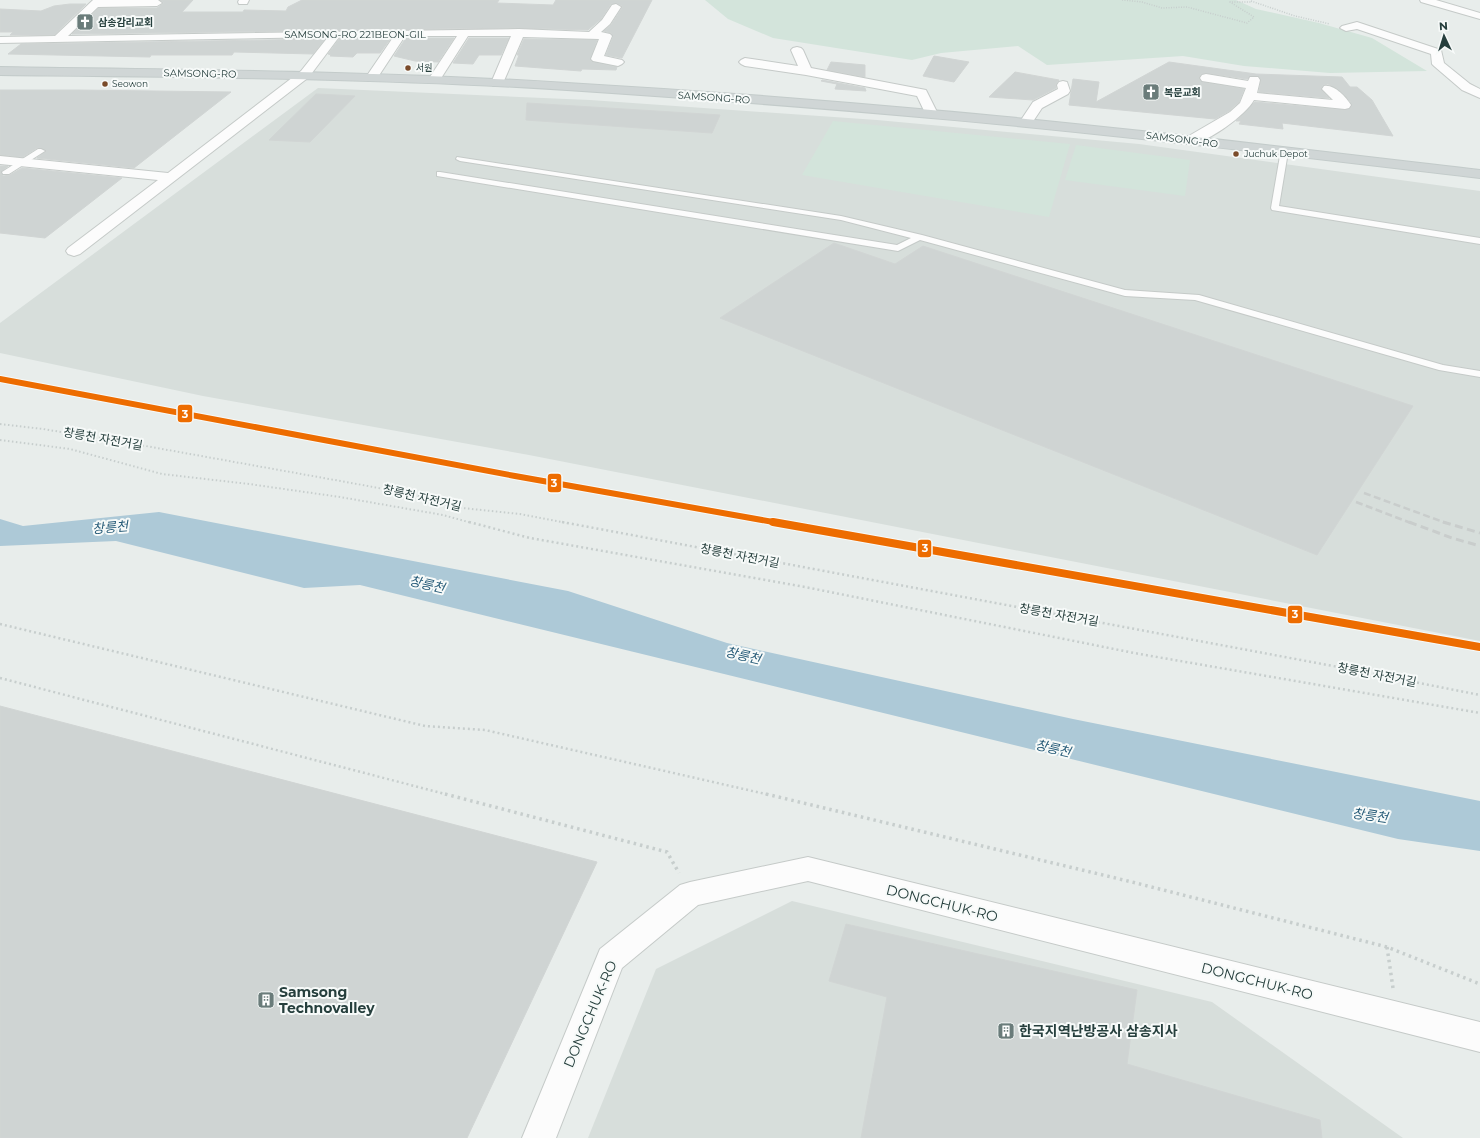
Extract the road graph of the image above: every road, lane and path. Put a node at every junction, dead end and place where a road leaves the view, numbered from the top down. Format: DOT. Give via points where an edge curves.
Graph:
graph roads {
  1 [pos="1122,0"];
  2 [pos="1248,0"];
  3 [pos="1425,0"];
  4 [pos="97,2"];
  5 [pos="1252,2"];
  6 [pos="157,3"];
  7 [pos="616,7"];
  8 [pos="1480,16"];
  9 [pos="1346,28"];
  10 [pos="519,32"];
  11 [pos="402,33"];
  12 [pos="465,33"];
  13 [pos="336,34"];
  14 [pos="592,35"];
  15 [pos="0,40"];
  16 [pos="57,40"];
  17 [pos="797,50"];
  18 [pos="618,62"];
  19 [pos="745,62"];
  20 [pos="0,71"];
  21 [pos="806,71"];
  22 [pos="305,74"];
  23 [pos="372,77"];
  24 [pos="1206,78"];
  25 [pos="434,80"];
  26 [pos="497,83"];
  27 [pos="1063,85"];
  28 [pos="1252,87"];
  29 [pos="1328,89"];
  30 [pos="1480,94"];
  31 [pos="932,114"];
  32 [pos="1025,123"];
  33 [pos="1192,140"];
  34 [pos="41,150"];
  35 [pos="1284,152"];
  36 [pos="460,159"];
  37 [pos="22,162"];
  38 [pos="3,166"];
  39 [pos="440,174"];
  40 [pos="1480,174"];
  41 [pos="170,177"];
  42 [pos="919,237"];
  43 [pos="1480,241"];
  44 [pos="74,251"];
  45 [pos="1480,374"];
  46 [pos="0,424"];
  47 [pos="0,440"];
  48 [pos="0,624"];
  49 [pos="0,678"];
  50 [pos="1480,695"];
  51 [pos="1480,713"];
  52 [pos="680,875"];
  53 [pos="1387,947"];
  54 [pos="1480,984"];
  55 [pos="1393,993"];
  56 [pos="1480,1037"];
  57 [pos="539,1138"];
  1 -- 5 [label="path" via="1162,8 1188,8 1246,22 1254,17 1230,2"];
  2 -- 5 [label="path"];
  3 -- 8 [label="street"];
  4 -- 6 [label="street"];
  4 -- 16 [label="street"];
  5 -- 9 [label="path" via="1295,16"];
  7 -- 14 [label="street" via="606,22"];
  9 -- 30 [label="street" via="1357,25 1436,52 1438,64 1466,87"];
  10 -- 12 [label="street, SAMSONG-RO 221BEON-GIL"];
  10 -- 14 [label="street, SAMSONG-RO 221BEON-GIL"];
  10 -- 26 [label="street"];
  11 -- 12 [label="street, SAMSONG-RO 221BEON-GIL"];
  11 -- 13 [label="street, SAMSONG-RO 221BEON-GIL"];
  11 -- 23 [label="street"];
  12 -- 25 [label="street"];
  13 -- 16 [label="street, SAMSONG-RO 221BEON-GIL"];
  13 -- 22 [label="street"];
  14 -- 18 [label="street, SAMSONG-RO 221BEON-GIL" via="606,36 597,59"];
  15 -- 16 [label="street, SAMSONG-RO 221BEON-GIL"];
  17 -- 21 [label="street"];
  19 -- 21 [label="street"];
  20 -- 22 [label="main road, SAMSONG-RO"];
  21 -- 31 [label="street" via="922,93"];
  22 -- 23 [label="main road, SAMSONG-RO"];
  22 -- 41 [label="street"];
  23 -- 25 [label="main road, SAMSONG-RO"];
  24 -- 28 [label="street"];
  25 -- 26 [label="main road, SAMSONG-RO"];
  26 -- 31 [label="main road, SAMSONG-RO"];
  27 -- 32 [label="street" via="1064,91 1037,106"];
  28 -- 29 [label="street" via="1345,105"];
  28 -- 33 [label="street" via="1245,105 1223,124"];
  31 -- 32 [label="main road, SAMSONG-RO"];
  32 -- 33 [label="main road, SAMSONG-RO"];
  33 -- 35 [label="main road, SAMSONG-RO"];
  34 -- 37 [label="lane"];
  35 -- 40 [label="main road, SAMSONG-RO"];
  35 -- 43 [label="lane" via="1275,208"];
  36 -- 42 [label="lane" via="840,218"];
  37 -- 38 [label="street"];
  37 -- 41 [label="street"];
  39 -- 42 [label="lane" via="898,248"];
  41 -- 44 [label="street"];
  42 -- 45 [label="lane" via="1125,293 1196,297 1442,368"];
  46 -- 50 [label="path, 창릉천 자전거길" via="129,443 357,484 415,495 453,506 520,514"];
  47 -- 51 [label="path" via="70,449 162,474 249,484 443,514 530,538 805,587 1134,653"];
  48 -- 53 [label="path" via="425,726 485,730 805,803"];
  49 -- 52 [label="path" via="668,852"];
  53 -- 54 [label="path"];
  53 -- 55 [label="path"];
  56 -- 57 [label="street, DONGCHUK-RO" via="808,869 690,894 611,959"];
}
